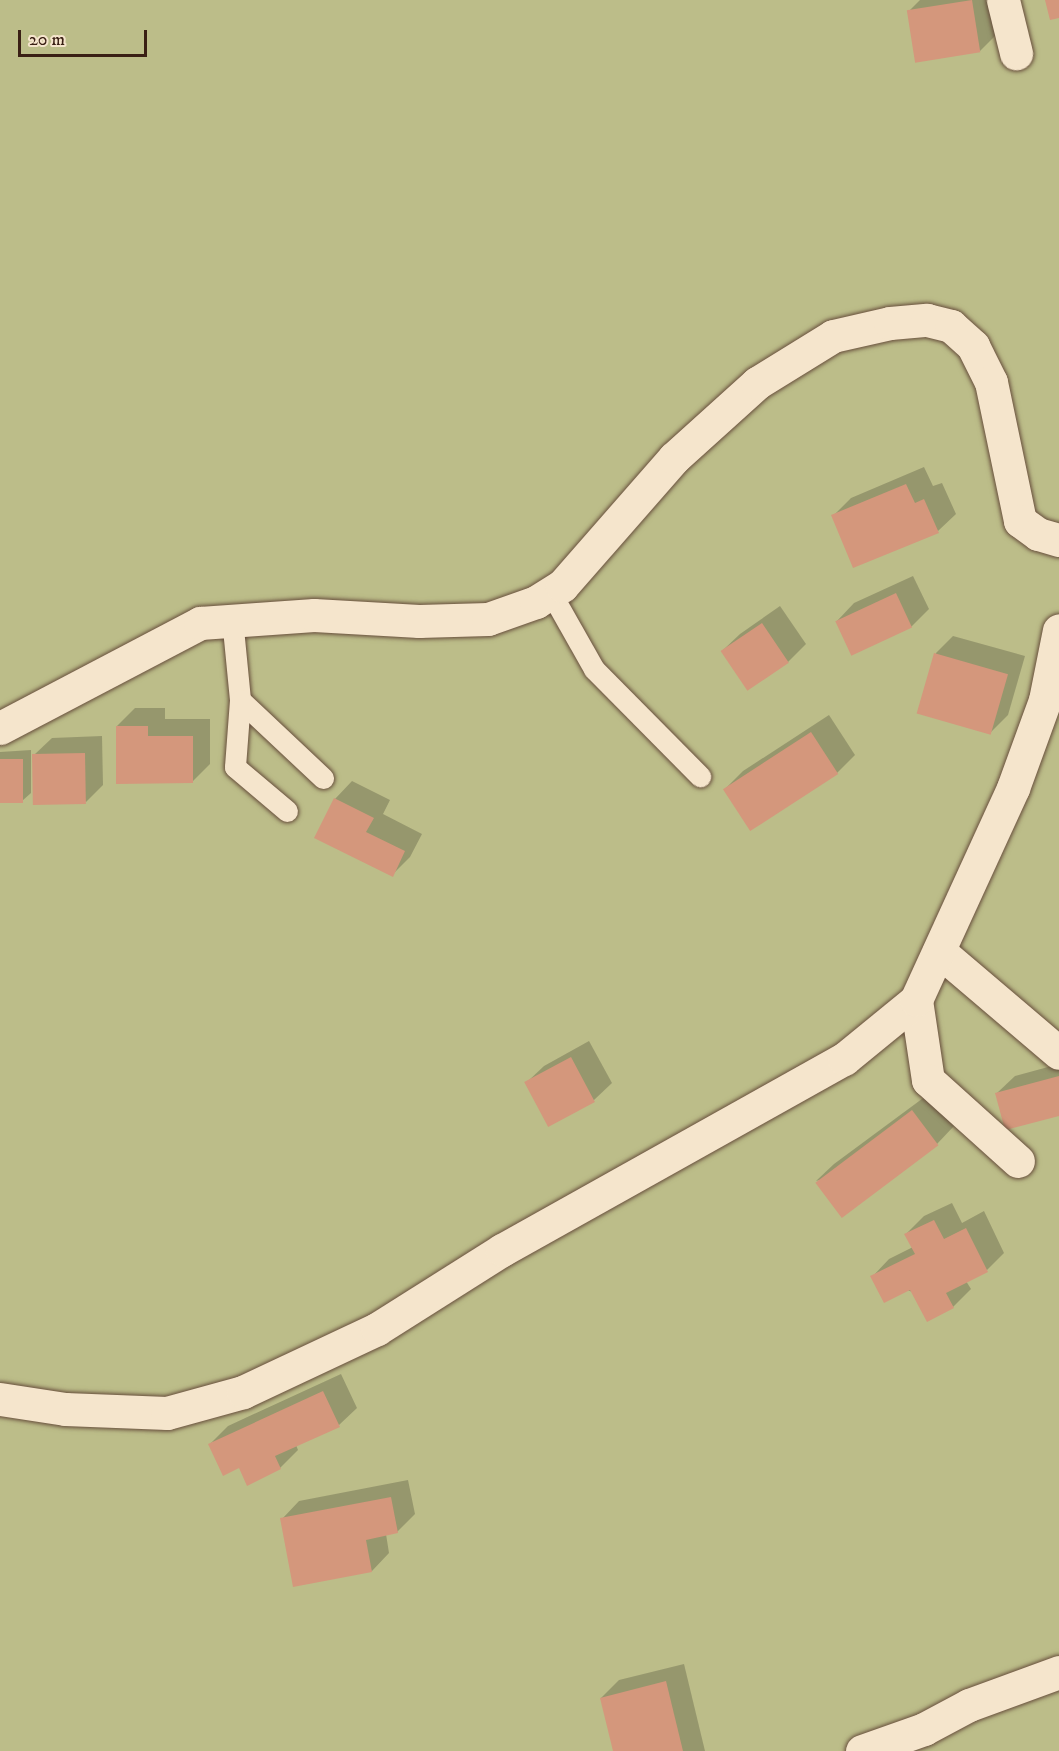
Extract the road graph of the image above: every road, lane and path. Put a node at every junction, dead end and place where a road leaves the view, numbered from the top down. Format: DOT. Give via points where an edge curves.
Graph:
graph roads {
  1 [pos="1004,0"];
  2 [pos="1016,52"];
  3 [pos="1059,540"];
  4 [pos="551,593"];
  5 [pos="232,618"];
  6 [pos="1059,630"];
  7 [pos="240,700"];
  8 [pos="0,728"];
  9 [pos="700,776"];
  10 [pos="323,778"];
  11 [pos="287,811"];
  12 [pos="939,951"];
  13 [pos="916,1000"];
  14 [pos="1059,1053"];
  15 [pos="1018,1161"];
  16 [pos="0,1400"];
  17 [pos="1059,1672"];
  18 [pos="862,1751"];
  1 -- 2 [label="street"];
  3 -- 4 [label="street" via="1038,534 1020,521 992,382 973,346 951,326 927,320 890,323 833,336 757,383 675,458 562,586"];
  4 -- 5 [label="street" via="488,619 419,621 314,615"];
  4 -- 9 [label="lane" via="594,669"];
  5 -- 7 [label="lane"];
  5 -- 8 [label="street" via="200,623"];
  6 -- 12 [label="street" via="1045,700 1013,788"];
  7 -- 10 [label="lane"];
  7 -- 11 [label="lane" via="235,767"];
  12 -- 13 [label="street"];
  12 -- 14 [label="street"];
  13 -- 15 [label="street" via="928,1080"];
  13 -- 16 [label="street" via="844,1059 502,1250 377,1329 243,1392 167,1413 65,1409"];
  17 -- 18 [label="street"];
}
